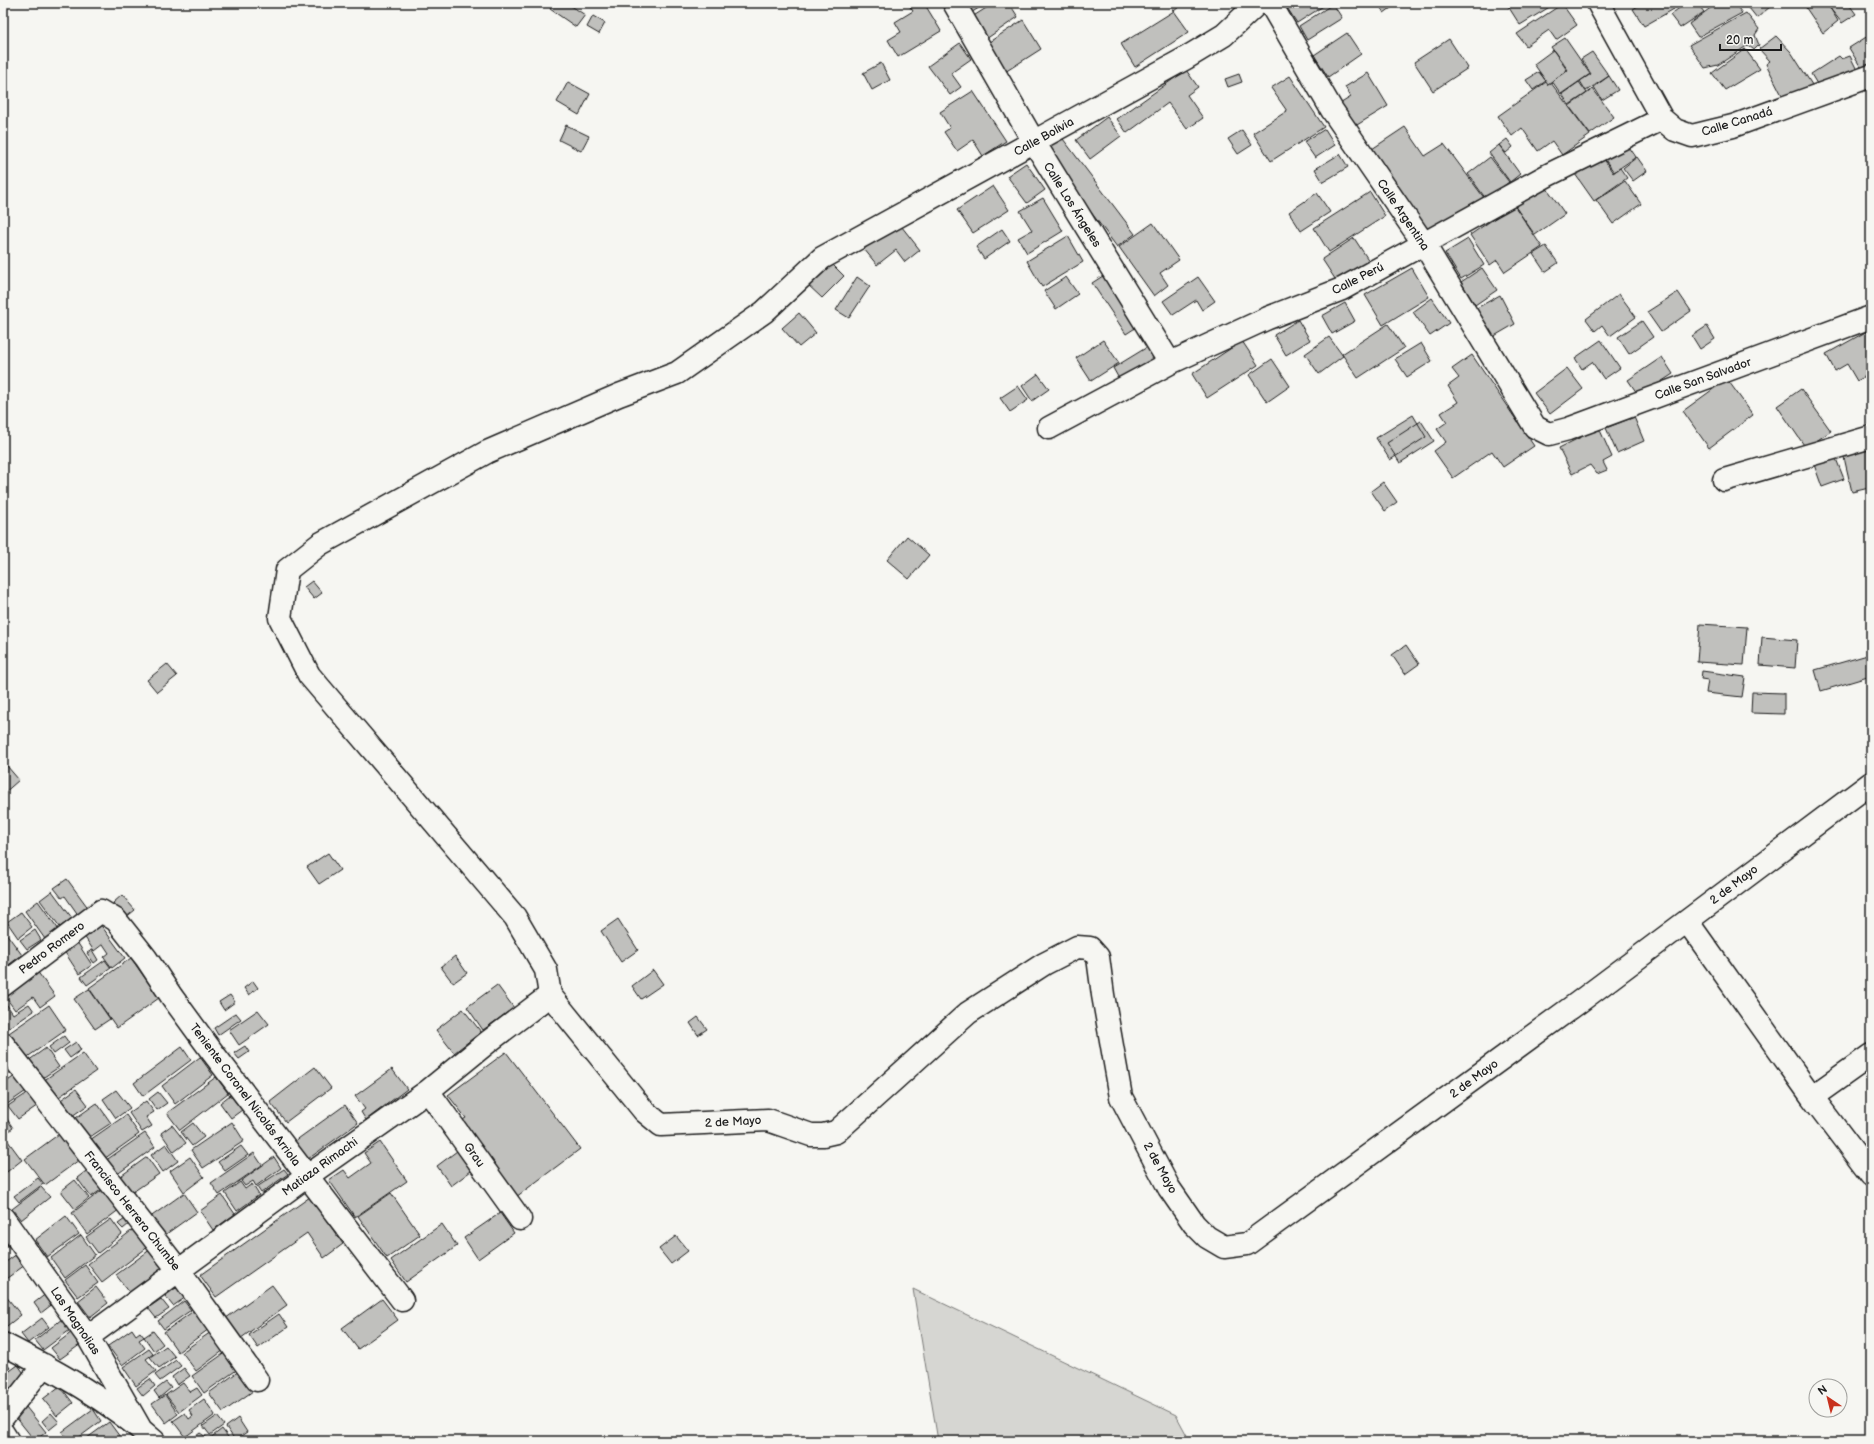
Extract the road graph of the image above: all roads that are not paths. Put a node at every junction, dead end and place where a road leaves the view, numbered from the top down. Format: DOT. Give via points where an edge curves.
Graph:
graph roads {
  1 [pos="954,3"];
  2 [pos="1258,3"];
  3 [pos="1270,3"];
  4 [pos="1598,3"];
  5 [pos="1871,76"];
  6 [pos="1662,119"];
  7 [pos="1034,142"];
  8 [pos="1424,244"];
  9 [pos="1871,317"];
  10 [pos="1170,363"];
  11 [pos="1535,427"];
  12 [pos="1049,428"];
  13 [pos="1871,437"];
  14 [pos="1724,480"];
  15 [pos="1871,783"];
  16 [pos="101,911"];
  17 [pos="1687,920"];
  18 [pos="3,984"];
  19 [pos="550,995"];
  20 [pos="3,1044"];
  21 [pos="1871,1055"];
  22 [pos="428,1091"];
  23 [pos="1812,1097"];
  24 [pos="1871,1174"];
  25 [pos="306,1177"];
  26 [pos="520,1219"];
  27 [pos="5,1224"];
  28 [pos="179,1271"];
  29 [pos="402,1300"];
  30 [pos="88,1337"];
  31 [pos="3,1344"];
  32 [pos="44,1365"];
  33 [pos="257,1380"];
  34 [pos="3,1417"];
  35 [pos="3,1433"];
  36 [pos="147,1434"];
  37 [pos="8,1441"];
  1 -- 7 [label="street, Calle Los Ángeles"];
  2 -- 7 [label="street, Calle Bolivia" via="1224,35"];
  3 -- 8 [label="street, Calle Argentina" via="1332,110"];
  4 -- 6 [label="street, Calle Canadá"];
  5 -- 6 [label="street, Calle Canadá" via="1733,126 1692,136 1675,130"];
  6 -- 8 [label="street, Calle Perú" via="1548,175"];
  7 -- 10 [label="street, Calle Los Ángeles"];
  7 -- 19 [label="street, Calle Bolivia" via="822,258 764,312 678,373 619,395 487,452 320,544 287,570 280,618 309,675 515,917 546,970"];
  8 -- 10 [label="street, Calle Perú" via="1342,289 1268,318"];
  8 -- 11 [label="street, Calle Argentina"];
  9 -- 11 [label="street, Calle San Salvador" via="1568,429 1549,434"];
  10 -- 12 [label="street, Calle Perú"];
  13 -- 14 [label="street"];
  15 -- 17 [label="street, 2 de Mayo"];
  16 -- 18 [label="street, Pedro Romero"];
  16 -- 25 [label="street, Teniente Coronel Nicolás Arriola" via="116,920 146,958 172,997"];
  17 -- 19 [label="street, 2 de Mayo" via="1247,1244 1224,1247 1207,1237 1194,1224 1169,1188 1121,1096 1098,957 1090,948 1077,947 1044,964 968,1013 836,1132 823,1135 811,1135 768,1120 661,1125 644,1110"];
  17 -- 23 [label="street"];
  19 -- 22 [label="street, Matiaza Rimachi"];
  20 -- 28 [label="street, Francisco Herrera Chumbe"];
  21 -- 23 [label="street"];
  22 -- 25 [label="street, Matiaza Rimachi"];
  22 -- 26 [label="street, Grau"];
  23 -- 24 [label="street"];
  25 -- 28 [label="street, Matiaza Rimachi"];
  25 -- 29 [label="street, Teniente Coronel Nicolás Arriola"];
  27 -- 30 [label="street, Las Magnolias"];
  28 -- 30 [label="street, Matiaza Rimachi"];
  28 -- 33 [label="street, Francisco Herrera Chumbe"];
  30 -- 36 [label="street, Las Magnolias"];
  31 -- 32 [label="street"];
  32 -- 34 [label="street"];
  32 -- 36 [label="street" via="101,1399"];
  35 -- 37 [label="street"];
}
